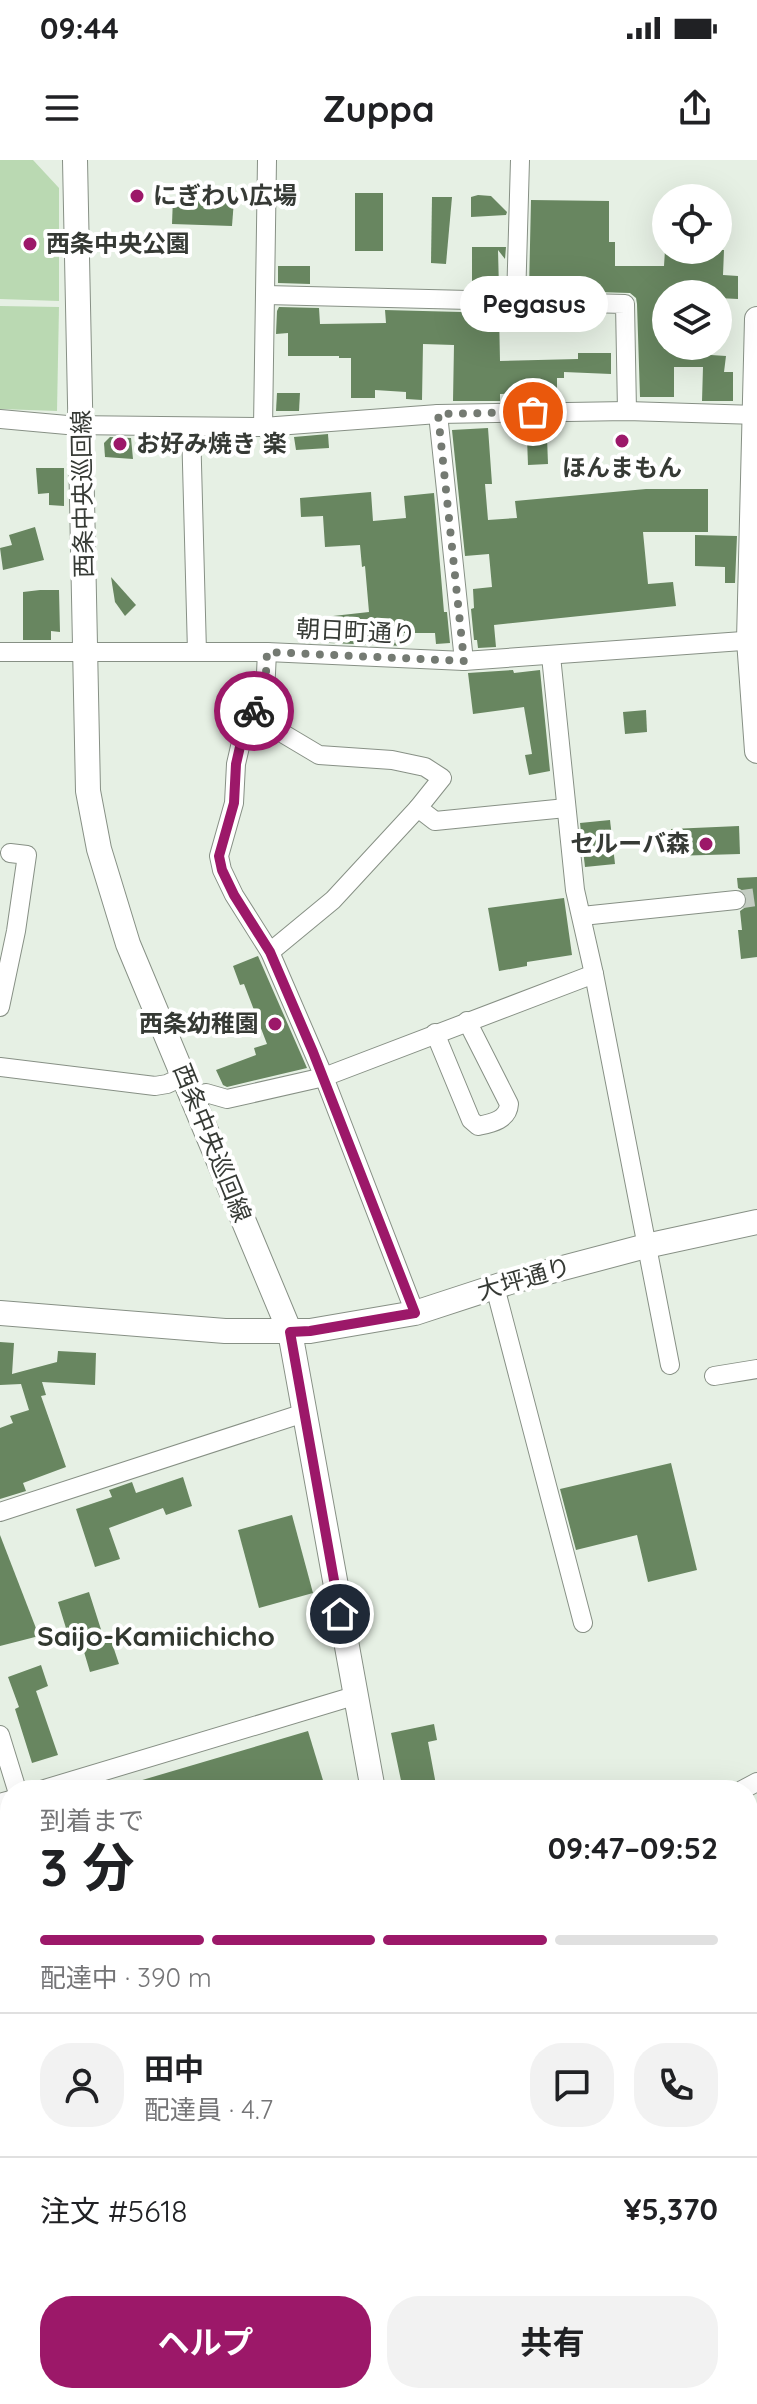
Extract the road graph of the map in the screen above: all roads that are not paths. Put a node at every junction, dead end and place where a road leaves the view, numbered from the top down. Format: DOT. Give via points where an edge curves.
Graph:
graph roads {
  1 [pos="75,160"];
  2 [pos="267,160"];
  3 [pos="520,160"];
  4 [pos="266,295"];
  5 [pos="516,301"];
  6 [pos="757,319"];
  7 [pos="627,411"];
  8 [pos="438,414"];
  9 [pos="755,415"];
  10 [pos="0,419"];
  11 [pos="82,426"];
  12 [pos="191,427"];
  13 [pos="263,427"];
  14 [pos="753,640"];
  15 [pos="0,652"];
  16 [pos="197,652"];
  17 [pos="267,652"];
  18 [pos="86,654"];
  19 [pos="551,656"];
  20 [pos="464,661"];
  21 [pos="245,725"];
  22 [pos="757,751"];
  23 [pos="418,808"];
  24 [pos="566,808"];
  25 [pos="10,853"];
  26 [pos="736,900"];
  27 [pos="582,916"];
  28 [pos="270,952"];
  29 [pos="594,974"];
  30 [pos="0,1007"];
  31 [pos="467,1021"];
  32 [pos="435,1033"];
  33 [pos="0,1067"];
  34 [pos="324,1077"];
  35 [pos="188,1086"];
  36 [pos="757,1222"];
  37 [pos="646,1246"];
  38 [pos="495,1287"];
  39 [pos="0,1313"];
  40 [pos="415,1313"];
  41 [pos="290,1332"];
  42 [pos="670,1365"];
  43 [pos="757,1369"];
  44 [pos="714,1376"];
  45 [pos="304,1413"];
  46 [pos="0,1512"];
  47 [pos="583,1623"];
  48 [pos="354,1696"];
  49 [pos="0,1735"];
  50 [pos="14,1780"];
  51 [pos="74,1780"];
  52 [pos="371,1780"];
  1 -- 11 [label="street, 西条中央巡回線"];
  2 -- 4 [label="street"];
  3 -- 5 [label="street"];
  4 -- 5 [label="street"];
  4 -- 13 [label="street"];
  5 -- 7 [label="street" via="625,304"];
  6 -- 9 [label="street"];
  7 -- 8 [label="street"];
  7 -- 9 [label="street"];
  8 -- 13 [label="street"];
  8 -- 20 [label="street"];
  9 -- 14 [label="street"];
  10 -- 11 [label="street"];
  11 -- 12 [label="street"];
  11 -- 18 [label="street, 西条中央巡回線"];
  12 -- 13 [label="street"];
  12 -- 16 [label="street"];
  14 -- 19 [label="street, 朝日町通り"];
  14 -- 22 [label="street"];
  15 -- 18 [label="street, 朝日町通り"];
  16 -- 17 [label="street, 朝日町通り"];
  16 -- 18 [label="street, 朝日町通り"];
  17 -- 20 [label="street, 朝日町通り"];
  17 -- 21 [label="street" via="265,694"];
  18 -- 35 [label="street, 西条中央巡回線" via="88,791 99,849 128,944"];
  19 -- 20 [label="street, 朝日町通り"];
  19 -- 24 [label="street"];
  21 -- 23 [label="street" via="277,730 319,755 425,767 442,778"];
  21 -- 28 [label="street" via="234,803 219,856 234,895"];
  23 -- 24 [label="street" via="435,821"];
  23 -- 28 [label="street" via="333,900"];
  24 -- 27 [label="street"];
  25 -- 30 [label="street" via="27,855"];
  26 -- 27 [label="street"];
  27 -- 29 [label="street"];
  28 -- 34 [label="street"];
  29 -- 31 [label="street"];
  29 -- 37 [label="street"];
  31 -- 32 [label="street"];
  31 -- 32 [label="street" via="509,1104 509,1112 495,1121 478,1126 471,1120"];
  32 -- 34 [label="street"];
  33 -- 35 [label="street"];
  34 -- 35 [label="street" via="227,1099"];
  34 -- 40 [label="street"];
  35 -- 41 [label="street, 西条中央巡回線"];
  36 -- 37 [label="street, 大坪通り"];
  37 -- 38 [label="street, 大坪通り"];
  37 -- 42 [label="street"];
  38 -- 40 [label="street, 大坪通り"];
  38 -- 47 [label="street"];
  39 -- 41 [label="street, 大坪通り"];
  40 -- 41 [label="street, 大坪通り"];
  41 -- 45 [label="street, 西条中央巡回線"];
  43 -- 44 [label="street"];
  45 -- 46 [label="street"];
  45 -- 48 [label="street, 西条中央巡回線"];
  48 -- 51 [label="street"];
  48 -- 52 [label="street, 西条中央巡回線"];
  49 -- 50 [label="street"];
}
